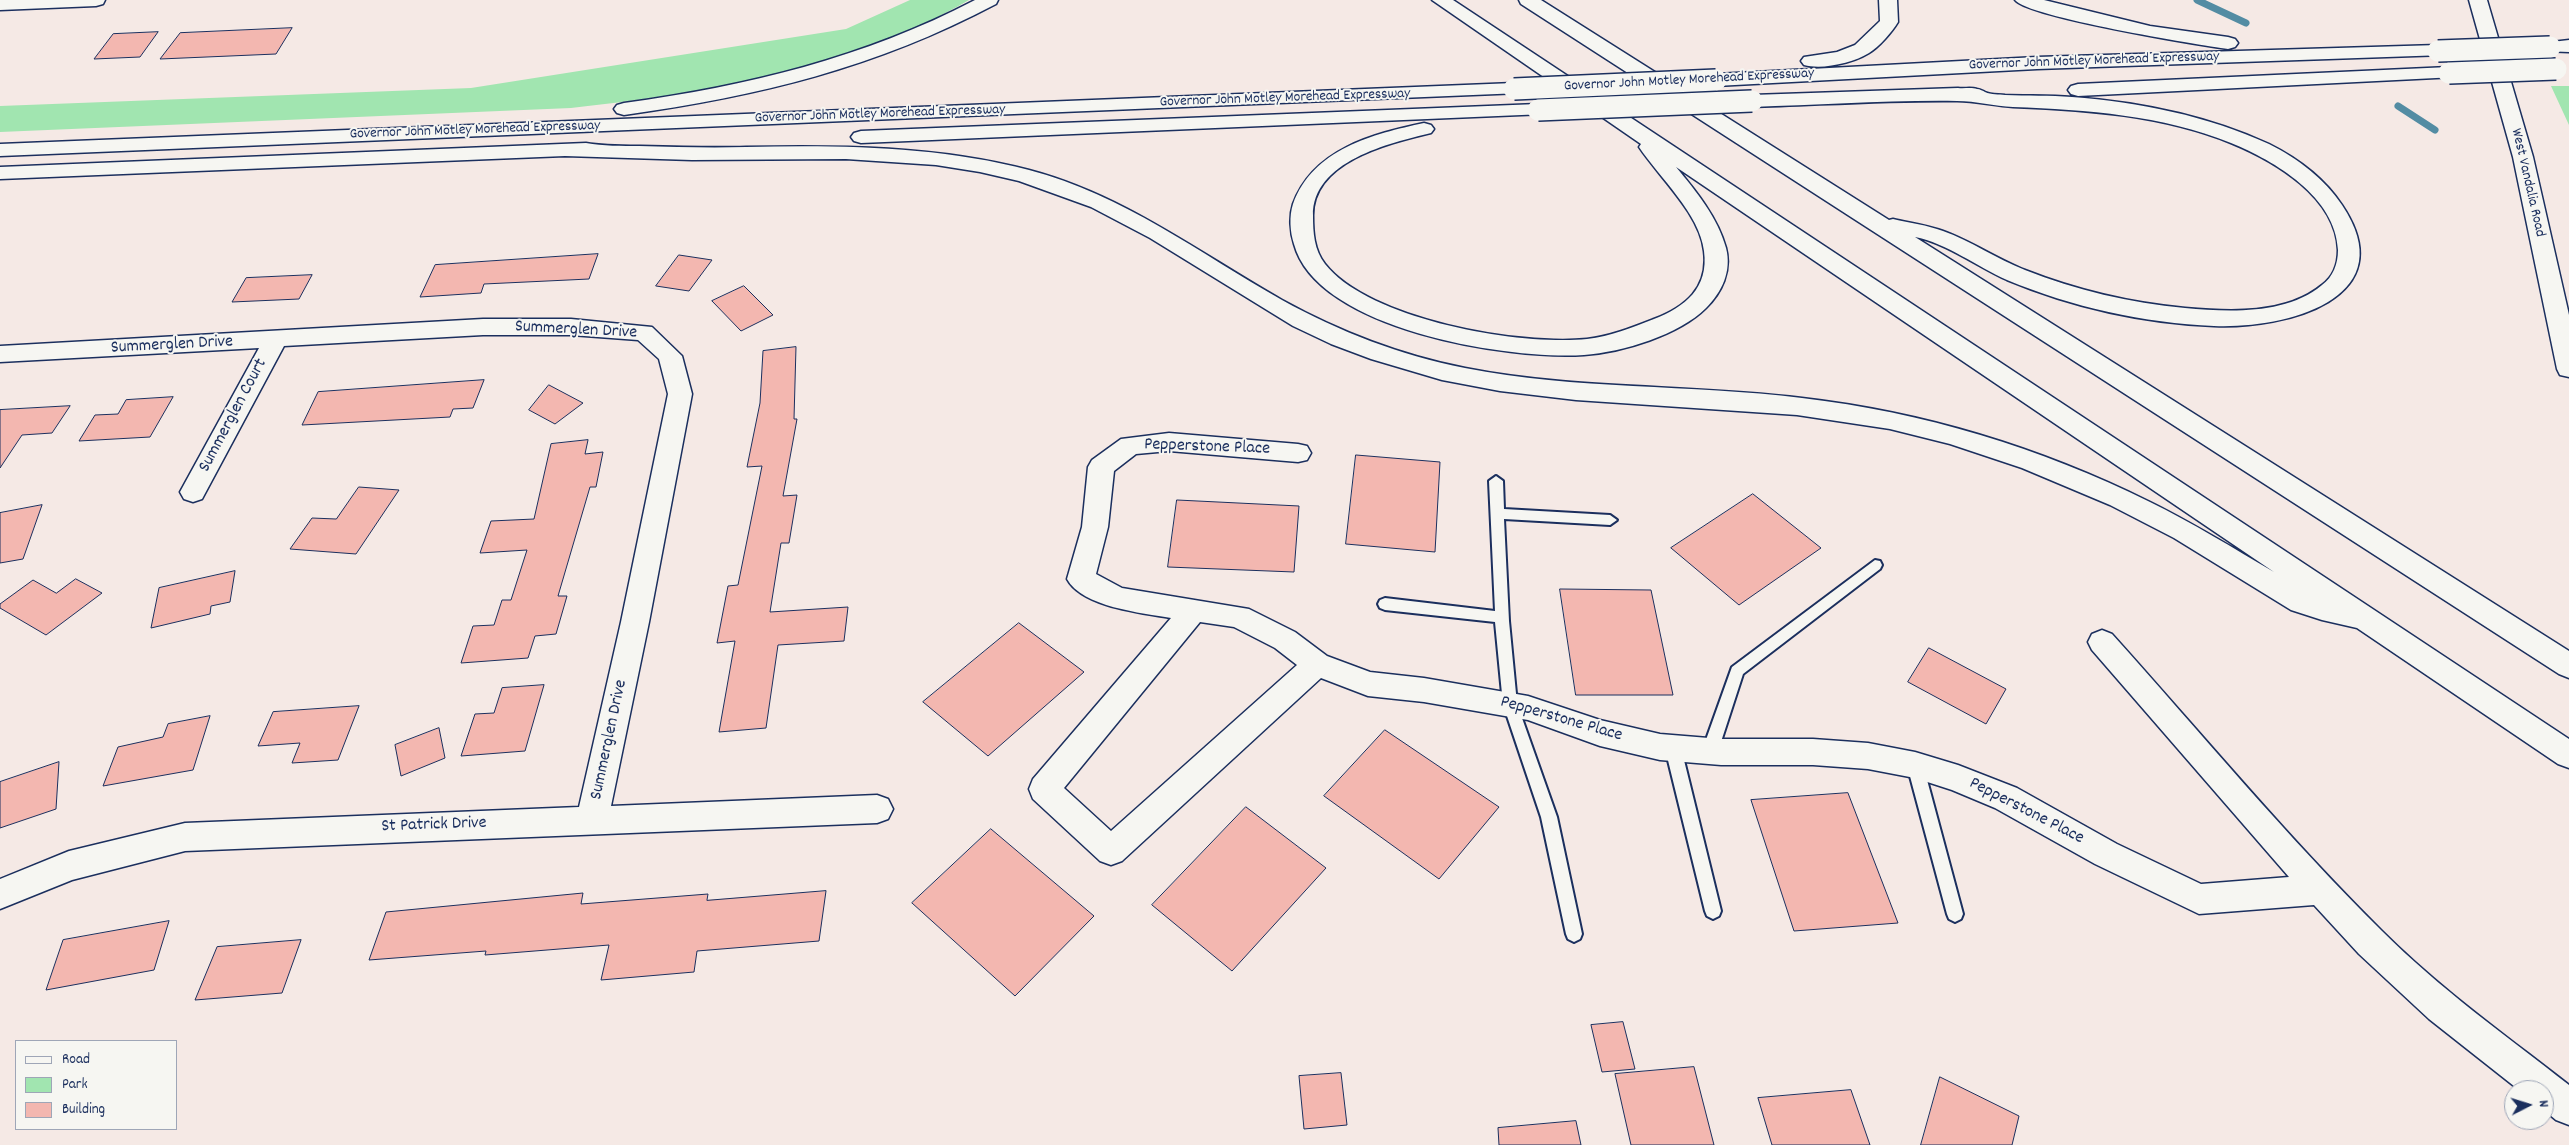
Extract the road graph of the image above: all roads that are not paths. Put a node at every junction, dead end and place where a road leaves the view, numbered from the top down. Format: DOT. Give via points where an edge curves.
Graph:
graph roads {
  1 [pos="96,0"];
  2 [pos="989,0"];
  3 [pos="1441,0"];
  4 [pos="1528,0"];
  5 [pos="1560,0"];
  6 [pos="1888,0"];
  7 [pos="2024,0"];
  8 [pos="2478,0"];
  9 [pos="0,4"];
  10 [pos="1585,36"];
  11 [pos="2569,46"];
  12 [pos="2379,54"];
  13 [pos="2562,69"];
  14 [pos="1765,78"];
  15 [pos="1958,94"];
  16 [pos="1466,113"];
  17 [pos="513,129"];
  18 [pos="1640,133"];
  19 [pos="0,150"];
  20 [pos="566,150"];
  21 [pos="0,173"];
  22 [pos="1877,222"];
  23 [pos="275,340"];
  24 [pos="0,354"];
  25 [pos="2569,369"];
  26 [pos="1298,452"];
  27 [pos="1496,481"];
  28 [pos="193,492"];
  29 [pos="1498,514"];
  30 [pos="1610,520"];
  31 [pos="1875,565"];
  32 [pos="1385,604"];
  33 [pos="1194,610"];
  34 [pos="1502,617"];
  35 [pos="2371,620"];
  36 [pos="2102,642"];
  37 [pos="1317,664"];
  38 [pos="2569,666"];
  39 [pos="1510,704"];
  40 [pos="1673,748"];
  41 [pos="1710,751"];
  42 [pos="2569,755"];
  43 [pos="1915,766"];
  44 [pos="877,809"];
  45 [pos="592,820"];
  46 [pos="2321,890"];
  47 [pos="0,894"];
  48 [pos="1713,911"];
  49 [pos="1955,914"];
  50 [pos="1574,934"];
  51 [pos="2569,1107"];
  1 -- 9 [label="main road"];
  2 -- 17 [label="main road" via="893,46 806,75 711,96 570,116"];
  3 -- 18 [label="main road"];
  4 -- 10 [label="main road"];
  5 -- 10 [label="main road" via="1572,10"];
  6 -- 14 [label="main road" via="1889,22 1862,49 1841,57 1791,64"];
  7 -- 12 [label="main road" via="2122,26 2198,40 2296,45"];
  8 -- 25 [label="main road, West Vandalia Road" via="2523,157"];
  10 -- 22 [label="main road"];
  11 -- 12 [label="main road, Governor John Motley Morehead Expressway, bridge"];
  12 -- 14 [label="main road, Governor John Motley Morehead Expressway" via="2037,63"];
  13 -- 15 [label="main road, Governor John Motley Morehead Expressway, bridge"];
  14 -- 17 [label="main road, Governor John Motley Morehead Expressway, bridge"];
  15 -- 16 [label="main road, Governor John Motley Morehead Expressway, bridge"];
  15 -- 22 [label="main road" via="2012,101 2046,100 2108,106 2161,115 2197,123 2266,151 2292,166 2333,207 2350,242 2349,262 2342,279 2309,303 2259,316 2216,318 2145,312 2050,287 1991,265 1931,234"];
  16 -- 18 [label="main road" via="1425,129 1391,135 1341,156 1313,183 1300,217 1306,254 1326,279 1354,300 1400,320 1465,336 1532,346 1584,347 1635,338 1689,311 1708,291 1718,268 1714,241 1700,212"];
  16 -- 20 [label="main road, Governor John Motley Morehead Expressway"];
  17 -- 19 [label="main road, Governor John Motley Morehead Expressway"];
  18 -- 35 [label="main road"];
  20 -- 21 [label="main road, Governor John Motley Morehead Expressway"];
  20 -- 35 [label="main road" via="703,154 862,152 981,165 1025,175 1102,203 1148,227 1300,320 1352,344 1406,362 1519,386 1770,404 1847,413 1938,431 2010,453 2103,490 2183,531 2304,604"];
  22 -- 38 [label="main road"];
  23 -- 24 [label="main road, Summerglen Drive"];
  23 -- 28 [label="main road, Summerglen Court"];
  23 -- 45 [label="main road, Summerglen Drive" via="483,327 570,328 644,333 670,356 680,394"];
  26 -- 33 [label="main road, Pepperstone Place" via="1169,442 1140,444 1130,445 1101,467 1095,526 1081,579 1117,598"];
  27 -- 29 [label="lane"];
  29 -- 30 [label="lane"];
  29 -- 34 [label="lane"];
  31 -- 41 [label="lane" via="1737,671"];
  32 -- 34 [label="lane"];
  33 -- 37 [label="main road, Pepperstone Place" via="1239,617 1285,640"];
  33 -- 37 [label="main road" via="1044,789 1111,851"];
  34 -- 39 [label="lane"];
  35 -- 42 [label="main road"];
  36 -- 46 [label="main road"];
  37 -- 39 [label="main road, Pepperstone Place" via="1368,684"];
  39 -- 40 [label="main road, Pepperstone Place" via="1600,733"];
  39 -- 50 [label="lane" via="1549,817"];
  40 -- 41 [label="main road, Pepperstone Place"];
  40 -- 48 [label="lane"];
  41 -- 43 [label="main road, Pepperstone Place" via="1868,756"];
  43 -- 46 [label="main road, Pepperstone Place" via="1958,778 2006,798 2106,854 2199,899"];
  43 -- 49 [label="lane"];
  44 -- 45 [label="main road, St Patrick Drive"];
  45 -- 47 [label="main road, St Patrick Drive" via="185,837 69,866"];
  46 -- 51 [label="main road" via="2371,943 2441,1007"];
}
